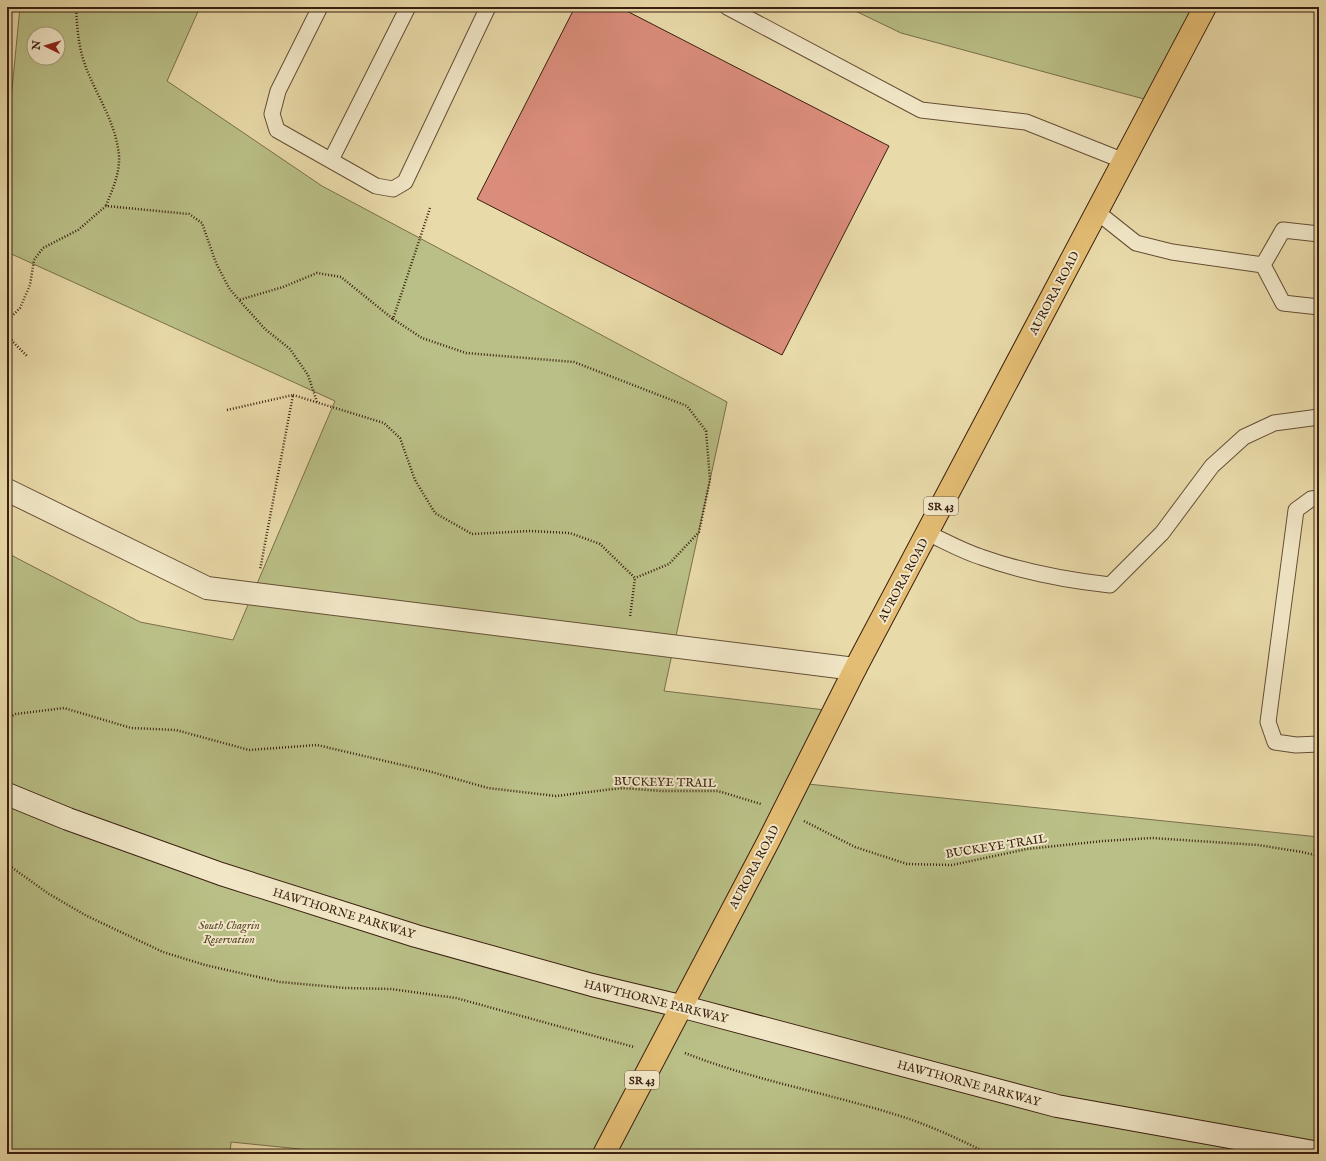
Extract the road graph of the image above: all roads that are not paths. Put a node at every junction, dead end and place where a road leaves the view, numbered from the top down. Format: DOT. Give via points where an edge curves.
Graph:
graph roads {
  1 [pos="320,7"];
  2 [pos="408,7"];
  3 [pos="488,7"];
  4 [pos="727,7"];
  5 [pos="1205,7"];
  6 [pos="330,160"];
  7 [pos="1124,161"];
  8 [pos="1097,212"];
  9 [pos="1319,234"];
  10 [pos="1263,265"];
  11 [pos="1319,307"];
  12 [pos="1319,417"];
  13 [pos="7,490"];
  14 [pos="1319,498"];
  15 [pos="927,533"];
  16 [pos="855,669"];
  17 [pos="1319,744"];
  18 [pos="7,794"];
  19 [pos="680,1006"];
  20 [pos="604,1154"];
  21 [pos="1319,1154"];
  1 -- 6 [label="lane" via="278,91 272,114 277,130"];
  2 -- 6 [label="lane"];
  3 -- 6 [label="lane" via="405,182 393,189 376,186"];
  4 -- 7 [label="lane" via="921,110 1026,122"];
  5 -- 7 [label="main road, AURORA ROAD / SR 43"];
  7 -- 8 [label="main road, AURORA ROAD / SR 43"];
  8 -- 10 [label="lane" via="1136,243 1172,252"];
  8 -- 15 [label="main road, AURORA ROAD / SR 43"];
  9 -- 10 [label="lane" via="1283,230"];
  10 -- 11 [label="lane" via="1283,304"];
  12 -- 15 [label="lane" via="1274,423 1244,437 1212,466 1162,533 1110,585 1076,582 1021,571 979,557"];
  13 -- 16 [label="street" via="207,588"];
  14 -- 17 [label="lane" via="1311,499 1296,510 1268,722 1275,742 1296,745"];
  15 -- 16 [label="main road, AURORA ROAD / SR 43"];
  16 -- 19 [label="main road, AURORA ROAD / SR 43"];
  18 -- 19 [label="street, HAWTHORNE PARKWAY" via="228,877 416,936 592,985"];
  19 -- 20 [label="main road, AURORA ROAD / SR 43"];
  19 -- 21 [label="street, HAWTHORNE PARKWAY" via="1057,1106"];
}
